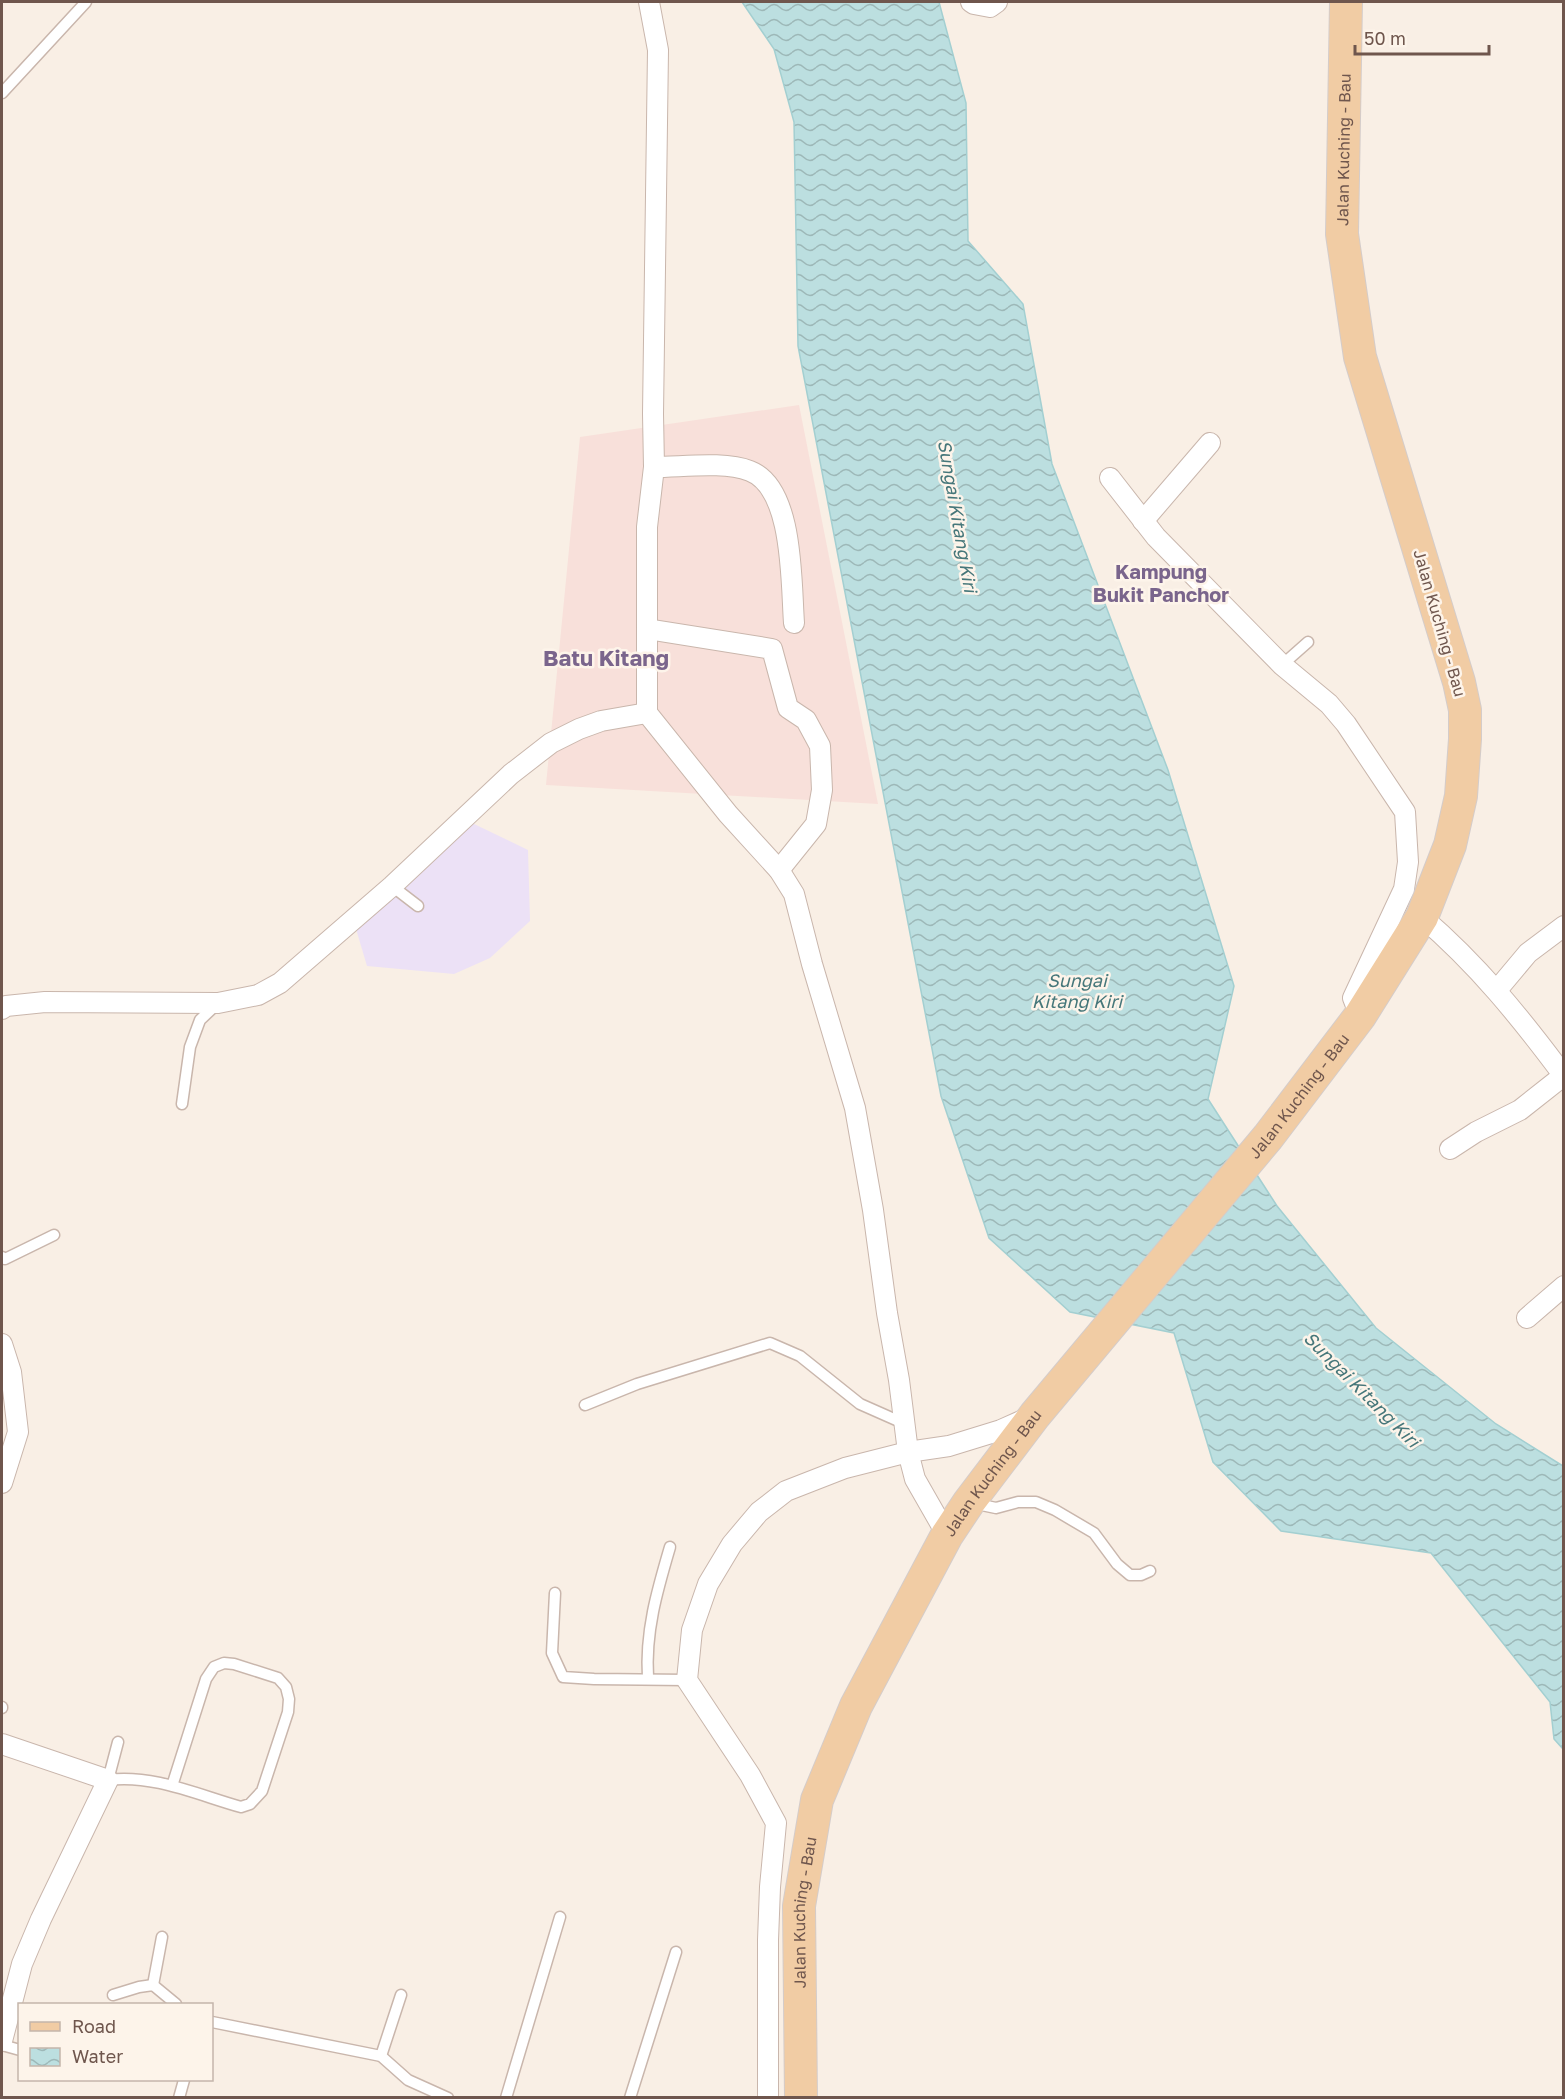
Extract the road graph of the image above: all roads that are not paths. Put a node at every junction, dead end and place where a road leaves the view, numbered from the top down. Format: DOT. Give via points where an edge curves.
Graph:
graph roads {
  1 [pos="86,2"];
  2 [pos="649,2"];
  3 [pos="971,2"];
  4 [pos="997,2"];
  5 [pos="1346,2"];
  6 [pos="2,93"];
  7 [pos="1210,443"];
  8 [pos="654,467"];
  9 [pos="1110,478"];
  10 [pos="1143,521"];
  11 [pos="794,623"];
  12 [pos="647,629"];
  13 [pos="1308,642"];
  14 [pos="1282,665"];
  15 [pos="647,712"];
  16 [pos="779,870"];
  17 [pos="392,886"];
  18 [pos="418,906"];
  19 [pos="1422,917"];
  20 [pos="1563,926"];
  21 [pos="1497,990"];
  22 [pos="218,1003"];
  23 [pos="2,1009"];
  24 [pos="1360,1016"];
  25 [pos="1563,1076"];
  26 [pos="182,1104"];
  27 [pos="1450,1149"];
  28 [pos="54,1235"];
  29 [pos="2,1257"];
  30 [pos="1563,1286"];
  31 [pos="1527,1318"];
  32 [pos="2,1344"];
  33 [pos="585,1405"];
  34 [pos="1035,1415"];
  35 [pos="903,1423"];
  36 [pos="908,1452"];
  37 [pos="3,1474"];
  38 [pos="969,1502"];
  39 [pos="947,1535"];
  40 [pos="670,1547"];
  41 [pos="1150,1571"];
  42 [pos="555,1593"];
  43 [pos="648,1678"];
  44 [pos="687,1680"];
  45 [pos="118,1742"];
  46 [pos="2,1744"];
  47 [pos="108,1780"];
  48 [pos="172,1786"];
  49 [pos="560,1917"];
  50 [pos="162,1937"];
  51 [pos="676,1952"];
  52 [pos="153,1985"];
  53 [pos="113,1995"];
  54 [pos="401,1995"];
  55 [pos="175,2003"];
  56 [pos="213,2022"];
  57 [pos="2,2043"];
  58 [pos="18,2049"];
  59 [pos="381,2056"];
  60 [pos="183,2081"];
  61 [pos="179,2097"];
  62 [pos="448,2097"];
  63 [pos="506,2097"];
  64 [pos="630,2097"];
  65 [pos="768,2097"];
  66 [pos="801,2097"];
  1 -- 6 [label="lane"];
  2 -- 8 [label="street" via="658,50"];
  3 -- 4 [label="street" via="990,7"];
  5 -- 19 [label="main road, Jalan Kuching - Bau" via="1342,234 1360,357 1459,682 1464,710 1466,739 1461,796 1450,845"];
  7 -- 10 [label="street"];
  8 -- 11 [label="street" via="733,466 752,471 767,483 779,504 786,529"];
  8 -- 12 [label="street" via="647,526"];
  9 -- 10 [label="street"];
  10 -- 14 [label="street"];
  12 -- 15 [label="street"];
  12 -- 16 [label="street" via="772,649 788,708 806,720 820,746 822,790 816,824"];
  13 -- 14 [label="lane"];
  14 -- 24 [label="street" via="1329,704 1346,724 1405,812 1404,890 1353,998"];
  15 -- 16 [label="street" via="728,814"];
  15 -- 17 [label="street" via="601,721 551,743 511,774"];
  16 -- 35 [label="street" via="794,894 855,1108"];
  17 -- 18 [label="lane"];
  17 -- 22 [label="street" via="280,983 258,995"];
  19 -- 21 [label="street"];
  19 -- 24 [label="main road, Jalan Kuching - Bau"];
  20 -- 21 [label="street" via="1528,953"];
  21 -- 25 [label="street"];
  22 -- 23 [label="street" via="45,1002"];
  22 -- 26 [label="lane" via="200,1020 190,1047"];
  24 -- 34 [label="main road, Jalan Kuching - Bau" via="1268,1137"];
  25 -- 27 [label="street" via="1520,1110"];
  28 -- 29 [label="lane" via="15,1255"];
  30 -- 31 [label="street"];
  32 -- 37 [label="street" via="11,1372 18,1432"];
  33 -- 35 [label="lane" via="637,1384 770,1343 800,1356 860,1404"];
  34 -- 36 [label="street" via="949,1446"];
  34 -- 38 [label="main road, Jalan Kuching - Bau"];
  35 -- 36 [label="street"];
  36 -- 39 [label="street" via="915,1479"];
  36 -- 44 [label="street" via="844,1468 786,1491 759,1512 732,1544 708,1584 692,1630"];
  38 -- 39 [label="main road, Jalan Kuching - Bau"];
  38 -- 41 [label="lane" via="996,1508 1036,1502 1094,1533 1130,1575"];
  39 -- 66 [label="main road, Jalan Kuching - Bau" via="856,1707 816,1800 799,1906"];
  40 -- 43 [label="lane" via="654,1598 646,1653"];
  42 -- 43 [label="lane" via="552,1653 563,1677"];
  43 -- 44 [label="lane"];
  44 -- 65 [label="street" via="750,1775 776,1823 770,1898"];
  45 -- 47 [label="lane"];
  46 -- 47 [label="street"];
  47 -- 48 [label="lane" via="127,1777"];
  47 -- 57 [label="street" via="22,1964"];
  48 -- 48 [label="lane" via="241,1807 250,1804 262,1791 288,1712 286,1688 278,1678 234,1664 214,1667 206,1679"];
  49 -- 63 [label="lane"];
  50 -- 52 [label="lane"];
  51 -- 64 [label="lane"];
  52 -- 53 [label="lane"];
  52 -- 55 [label="lane"];
  54 -- 59 [label="lane"];
  56 -- 59 [label="lane"];
  57 -- 58 [label="lane"];
  59 -- 62 [label="lane" via="408,2080"];
  60 -- 61 [label="lane"];
}
